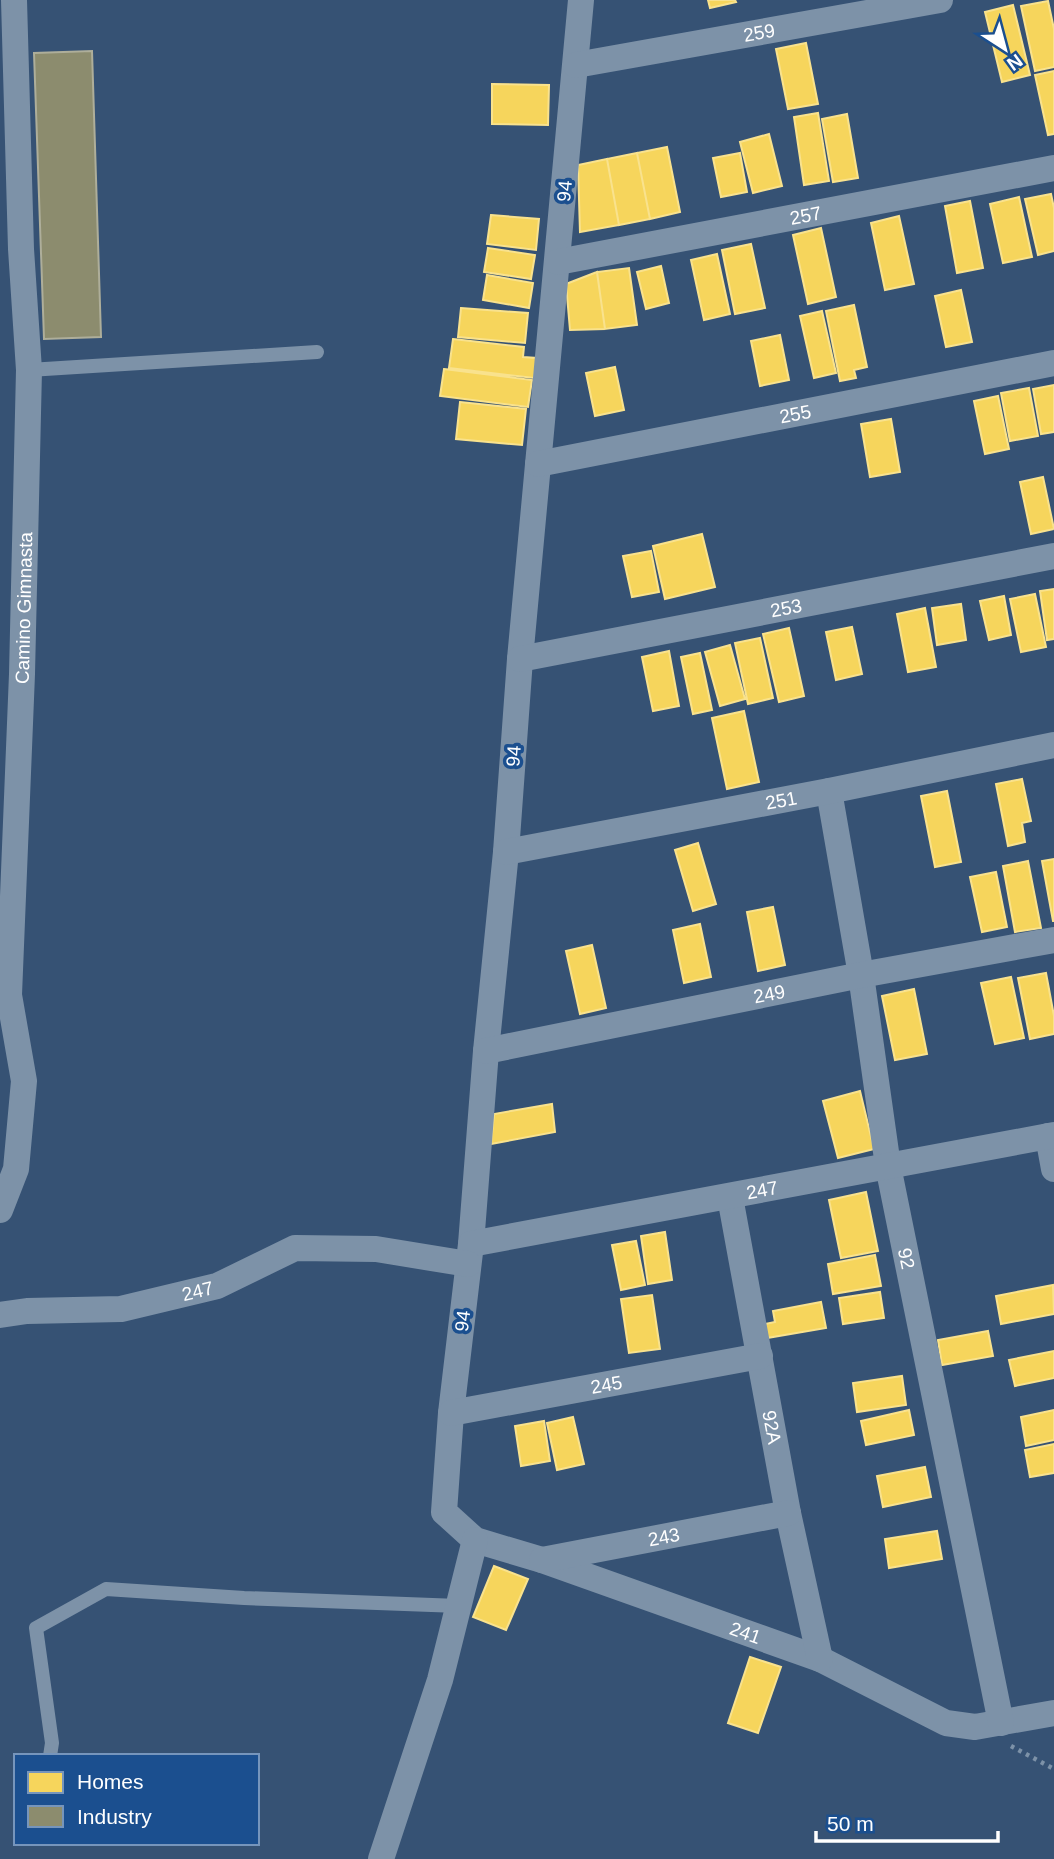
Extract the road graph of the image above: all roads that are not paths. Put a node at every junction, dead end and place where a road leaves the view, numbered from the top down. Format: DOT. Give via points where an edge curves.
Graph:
graph roads {
  1 [pos="14,0"];
  2 [pos="581,0"];
  3 [pos="940,0"];
  4 [pos="576,65"];
  5 [pos="1054,168"];
  6 [pos="11,249"];
  7 [pos="558,262"];
  8 [pos="317,352"];
  9 [pos="1054,363"];
  10 [pos="29,370"];
  11 [pos="538,464"];
  12 [pos="1054,556"];
  13 [pos="520,659"];
  14 [pos="1054,744"];
  15 [pos="829,791"];
  16 [pos="506,852"];
  17 [pos="1054,940"];
  18 [pos="861,975"];
  19 [pos="486,1052"];
  20 [pos="1051,1135"];
  21 [pos="888,1167"];
  22 [pos="1054,1169"];
  23 [pos="730,1197"];
  24 [pos="0,1210"];
  25 [pos="470,1254"];
  26 [pos="0,1315"];
  27 [pos="760,1356"];
  28 [pos="451,1413"];
  29 [pos="444,1512"];
  30 [pos="788,1513"];
  31 [pos="475,1540"];
  32 [pos="542,1560"];
  33 [pos="459,1606"];
  34 [pos="820,1659"];
  35 [pos="1054,1713"];
  36 [pos="1001,1723"];
  37 [pos="50,1754"];
  38 [pos="381,1859"];
  1 -- 6 [label="street, Camino Gimnasta"];
  2 -- 4 [label="street, 94"];
  3 -- 4 [label="street, 259"];
  4 -- 7 [label="street, 94"];
  5 -- 7 [label="street, 257"];
  6 -- 10 [label="street, Camino Gimnasta"];
  7 -- 11 [label="street, 94"];
  8 -- 10 [label="lane"];
  9 -- 11 [label="street, 255"];
  10 -- 24 [label="street, Camino Gimnasta" via="9,995 24,1081 16,1169"];
  11 -- 13 [label="street, 94"];
  12 -- 13 [label="street, 253"];
  13 -- 16 [label="street, 94"];
  14 -- 15 [label="street, 251"];
  15 -- 16 [label="street, 251"];
  15 -- 18 [label="street, 92"];
  16 -- 19 [label="street, 94"];
  17 -- 18 [label="street, 249"];
  18 -- 19 [label="street, 249"];
  18 -- 21 [label="street, 92"];
  19 -- 25 [label="street, 94"];
  20 -- 21 [label="street, 247"];
  20 -- 22 [label="street"];
  21 -- 23 [label="street, 247"];
  21 -- 36 [label="street, 92"];
  23 -- 25 [label="street, 247"];
  23 -- 27 [label="street, 92A"];
  25 -- 26 [label="street, 247" via="295,1248 218,1286 121,1309"];
  25 -- 28 [label="street, 94"];
  27 -- 28 [label="street, 245"];
  27 -- 30 [label="street, 92A"];
  28 -- 29 [label="street, 94"];
  29 -- 31 [label="street, 241"];
  30 -- 32 [label="street, 243"];
  30 -- 34 [label="street, 92A"];
  31 -- 32 [label="street, 241"];
  31 -- 33 [label="street"];
  32 -- 34 [label="street, 241"];
  33 -- 37 [label="lane" via="106,1589 36,1628"];
  33 -- 38 [label="street" via="440,1680"];
  34 -- 36 [label="street, 241" via="946,1723 975,1727"];
  35 -- 36 [label="street, 241"];
}
